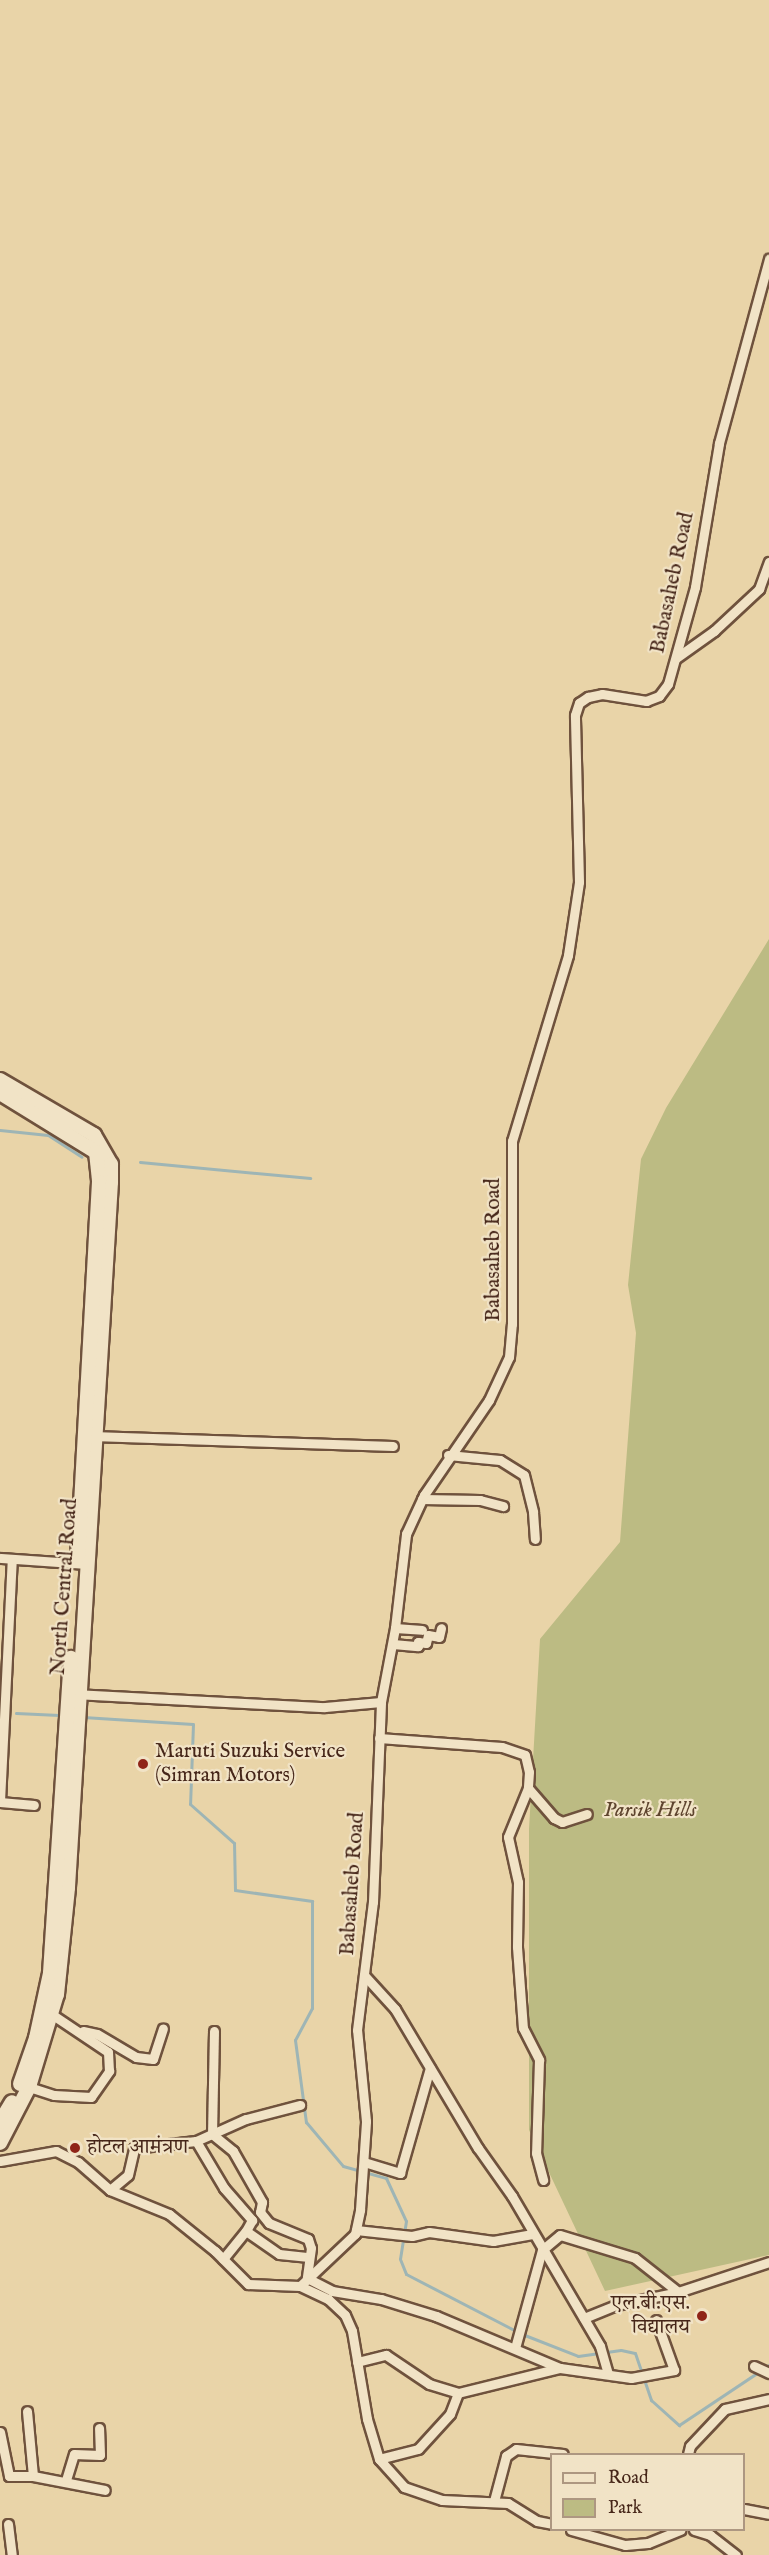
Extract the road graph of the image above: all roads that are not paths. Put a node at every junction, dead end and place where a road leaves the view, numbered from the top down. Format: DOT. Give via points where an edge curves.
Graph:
graph roads {
  1 [pos="769,259"];
  2 [pos="769,562"];
  3 [pos="676,658"];
  4 [pos="0,1080"];
  5 [pos="0,1093"];
  6 [pos="100,1150"];
  7 [pos="89,1436"];
  8 [pos="393,1446"];
  9 [pos="448,1455"];
  10 [pos="422,1499"];
  11 [pos="503,1506"];
  12 [pos="535,1539"];
  13 [pos="0,1558"];
  14 [pos="12,1559"];
  15 [pos="82,1564"];
  16 [pos="395,1628"];
  17 [pos="441,1628"];
  18 [pos="422,1630"];
  19 [pos="393,1644"];
  20 [pos="75,1699"];
  21 [pos="381,1702"];
  22 [pos="379,1738"];
  23 [pos="528,1788"];
  24 [pos="0,1802"];
  25 [pos="34,1805"];
  26 [pos="587,1814"];
  27 [pos="364,1975"];
  28 [pos="53,2014"];
  29 [pos="163,2029"];
  30 [pos="81,2030"];
  31 [pos="214,2031"];
  32 [pos="430,2068"];
  33 [pos="29,2087"];
  34 [pos="300,2105"];
  35 [pos="0,2122"];
  36 [pos="212,2134"];
  37 [pos="196,2141"];
  38 [pos="0,2144"];
  39 [pos="0,2161"];
  40 [pos="364,2162"];
  41 [pos="543,2180"];
  42 [pos="110,2190"];
  43 [pos="260,2212"];
  44 [pos="252,2220"];
  45 [pos="356,2230"];
  46 [pos="246,2231"];
  47 [pos="532,2234"];
  48 [pos="542,2250"];
  49 [pos="309,2258"];
  50 [pos="223,2259"];
  51 [pos="769,2262"];
  52 [pos="308,2278"];
  53 [pos="300,2286"];
  54 [pos="678,2292"];
  55 [pos="584,2318"];
  56 [pos="656,2320"];
  57 [pos="515,2348"];
  58 [pos="357,2362"];
  59 [pos="560,2368"];
  60 [pos="608,2374"];
  61 [pos="458,2393"];
  62 [pos="769,2399"];
  63 [pos="27,2411"];
  64 [pos="99,2428"];
  65 [pos="0,2433"];
  66 [pos="554,2453"];
  67 [pos="688,2453"];
  68 [pos="379,2458"];
  69 [pos="33,2476"];
  70 [pos="66,2480"];
  71 [pos="105,2490"];
  72 [pos="494,2501"];
  73 [pos="745,2509"];
  74 [pos="769,2514"];
  75 [pos="550,2524"];
  76 [pos="578,2531"];
  77 [pos="676,2531"];
  78 [pos="699,2531"];
  79 [pos="0,2536"];
  80 [pos="12,2555"];
  81 [pos="736,2555"];
  1 -- 3 [label="street, Babasaheb Road" via="719,443 695,587"];
  2 -- 3 [label="street" via="759,589 714,631"];
  3 -- 9 [label="street, Babasaheb Road" via="668,684 659,696 646,701 602,694 588,697 579,703 575,715 579,882 567,955 512,1141 512,1324 508,1357 489,1400"];
  4 -- 6 [label="main road" via="94,1135"];
  5 -- 6 [label="main road"];
  6 -- 7 [label="main road, North Central Road" via="111,1164 111,1182"];
  7 -- 8 [label="street"];
  7 -- 15 [label="main road, North Central Road"];
  9 -- 10 [label="street, Babasaheb Road"];
  9 -- 12 [label="street" via="500,1460 524,1475"];
  10 -- 11 [label="street" via="480,1500"];
  10 -- 16 [label="street, Babasaheb Road" via="406,1534"];
  13 -- 14 [label="street"];
  14 -- 15 [label="street"];
  14 -- 24 [label="street"];
  15 -- 20 [label="main road, North Central Road"];
  16 -- 18 [label="street"];
  16 -- 19 [label="street, Babasaheb Road"];
  17 -- 19 [label="street" via="439,1637 428,1635 426,1643 418,1642 418,1646"];
  19 -- 21 [label="street, Babasaheb Road"];
  20 -- 21 [label="street" via="325,1707"];
  20 -- 28 [label="main road, North Central Road" via="68,1888"];
  20 -- 35 [label="main road, North Central Road" via="50,1973 36,2038 17,2094"];
  21 -- 22 [label="street, Babasaheb Road"];
  22 -- 23 [label="street" via="502,1747 525,1755"];
  22 -- 27 [label="street, Babasaheb Road" via="372,1902"];
  23 -- 26 [label="street" via="562,1822"];
  23 -- 41 [label="street" via="508,1837 519,1882 517,1947 523,2028 539,2060 536,2153"];
  24 -- 25 [label="street"];
  27 -- 32 [label="street" via="395,2009"];
  27 -- 40 [label="street, Babasaheb Road" via="357,2030 366,2121"];
  28 -- 30 [label="street"];
  28 -- 33 [label="main road, North Central Road"];
  29 -- 30 [label="street" via="153,2059 136,2057 97,2034"];
  30 -- 33 [label="street" via="108,2052 109,2071 100,2088 91,2097 81,2099"];
  31 -- 36 [label="street"];
  32 -- 40 [label="street" via="400,2173"];
  32 -- 47 [label="street"];
  33 -- 38 [label="main road, North Central Road"];
  34 -- 36 [label="street" via="254,2116"];
  36 -- 37 [label="street"];
  36 -- 43 [label="street" via="233,2151 254,2185 262,2202"];
  37 -- 42 [label="street" via="134,2148 128,2175"];
  37 -- 44 [label="street" via="224,2188"];
  39 -- 42 [label="street" via="56,2151 78,2162"];
  40 -- 45 [label="street, Babasaheb Road"];
  42 -- 50 [label="street" via="169,2214"];
  43 -- 44 [label="street"];
  43 -- 49 [label="street" via="269,2223 308,2240"];
  44 -- 46 [label="street"];
  45 -- 47 [label="street" via="412,2236 429,2232 493,2241"];
  45 -- 52 [label="street"];
  46 -- 49 [label="street" via="279,2254"];
  46 -- 50 [label="street"];
  47 -- 48 [label="street"];
  48 -- 54 [label="street" via="560,2235 635,2258"];
  48 -- 55 [label="street"];
  48 -- 57 [label="street"];
  49 -- 52 [label="street"];
  50 -- 53 [label="street" via="248,2284"];
  51 -- 54 [label="street"];
  52 -- 53 [label="street"];
  52 -- 57 [label="street" via="332,2291 381,2299 436,2316"];
  53 -- 58 [label="street" via="328,2299 345,2315"];
  54 -- 55 [label="street" via="616,2305"];
  55 -- 60 [label="street" via="600,2346"];
  56 -- 60 [label="street" via="674,2370 631,2378"];
  57 -- 59 [label="street"];
  58 -- 61 [label="street" via="386,2355 429,2385"];
  58 -- 68 [label="street"];
  59 -- 60 [label="street"];
  59 -- 61 [label="street"];
  61 -- 68 [label="street" via="450,2414 418,2449"];
  62 -- 67 [label="street" via="725,2409 690,2446"];
  63 -- 69 [label="street"];
  64 -- 70 [label="street" via="100,2456 74,2454"];
  65 -- 69 [label="street" via="9,2476"];
  66 -- 72 [label="street" via="516,2449 506,2456"];
  68 -- 72 [label="street" via="404,2487 442,2500"];
  69 -- 70 [label="street"];
  70 -- 71 [label="street"];
  72 -- 75 [label="street" via="508,2503 537,2521"];
  73 -- 74 [label="street"];
  76 -- 77 [label="street" via="625,2545 648,2543"];
  78 -- 81 [label="street"];
  79 -- 80 [label="street" via="8,2524"];
}
